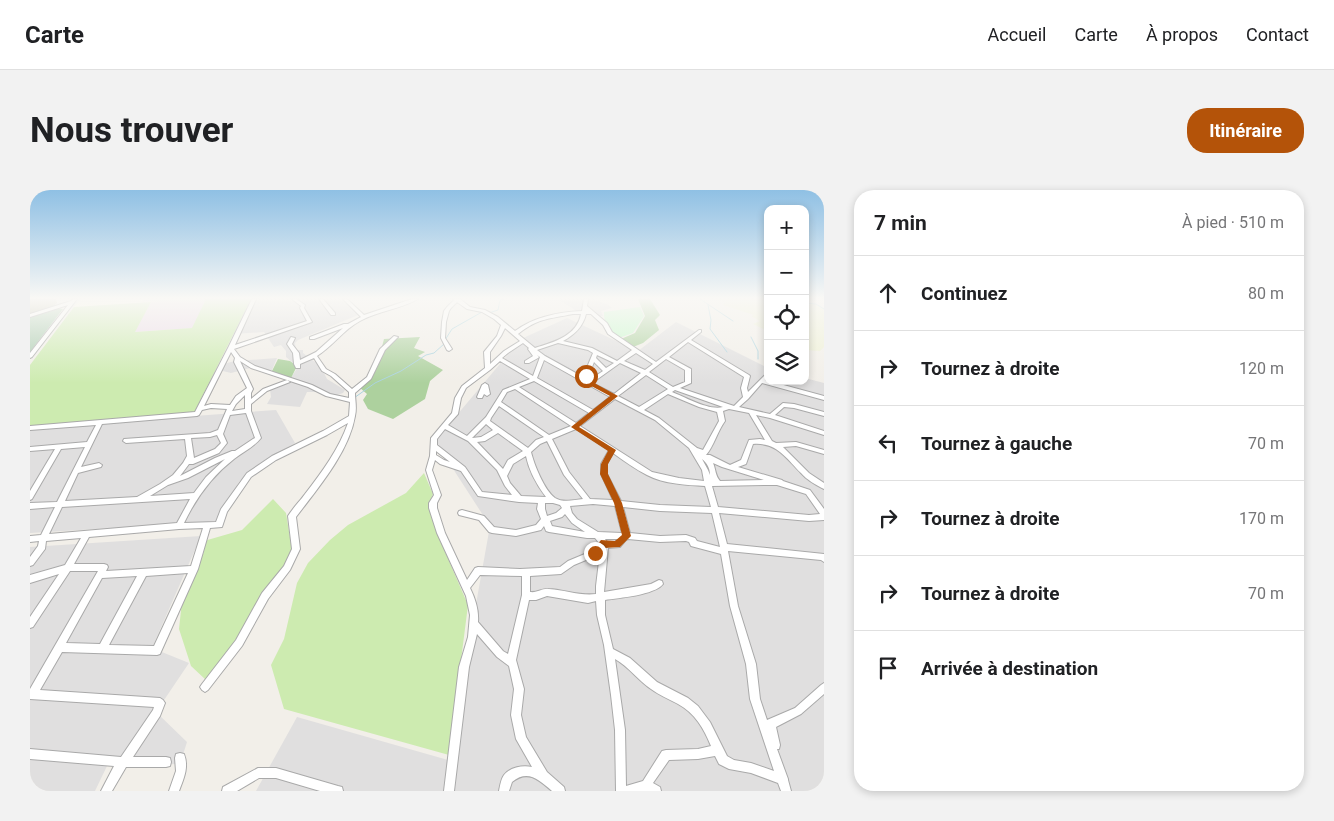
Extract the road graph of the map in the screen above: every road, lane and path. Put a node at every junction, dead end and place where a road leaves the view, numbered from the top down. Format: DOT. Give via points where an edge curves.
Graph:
graph roads {
  1 [pos="53,327"];
  2 [pos="241,327"];
  3 [pos="295,327"];
  4 [pos="339,327"];
  5 [pos="347,327"];
  6 [pos="445,327"];
  7 [pos="503,327"];
  8 [pos="507,327"];
  9 [pos="524,327"];
  10 [pos="580,327"];
  11 [pos="607,327"];
  12 [pos="699,331"];
  13 [pos="514,334"];
  14 [pos="396,337"];
  15 [pos="293,338"];
  16 [pos="312,338"];
  17 [pos="688,340"];
  18 [pos="523,341"];
  19 [pos="560,342"];
  20 [pos="231,348"];
  21 [pos="532,348"];
  22 [pos="449,349"];
  23 [pos="636,350"];
  24 [pos="596,352"];
  25 [pos="30,356"];
  26 [pos="315,356"];
  27 [pos="543,356"];
  28 [pos="536,357"];
  29 [pos="666,357"];
  30 [pos="238,358"];
  31 [pos="593,358"];
  32 [pos="500,359"];
  33 [pos="619,362"];
  34 [pos="656,364"];
  35 [pos="541,365"];
  36 [pos="588,368"];
  37 [pos="488,369"];
  38 [pos="568,371"];
  39 [pos="606,371"];
  40 [pos="645,372"];
  41 [pos="482,374"];
  42 [pos="764,378"];
  43 [pos="534,379"];
  44 [pos="585,379"];
  45 [pos="761,381"];
  46 [pos="287,382"];
  47 [pos="485,386"];
  48 [pos="515,387"];
  49 [pos="251,388"];
  50 [pos="266,390"];
  51 [pos="671,390"];
  52 [pos="793,390"];
  53 [pos="352,392"];
  54 [pos="487,394"];
  55 [pos="616,394"];
  56 [pos="259,396"];
  57 [pos="480,397"];
  58 [pos="746,398"];
  59 [pos="824,398"];
  60 [pos="352,401"];
  61 [pos="628,401"];
  62 [pos="499,402"];
  63 [pos="249,403"];
  64 [pos="650,404"];
  65 [pos="783,405"];
  66 [pos="732,408"];
  67 [pos="199,409"];
  68 [pos="230,410"];
  69 [pos="641,410"];
  70 [pos="720,410"];
  71 [pos="248,411"];
  72 [pos="592,412"];
  73 [pos="751,412"];
  74 [pos="824,414"];
  75 [pos="771,416"];
  76 [pos="353,417"];
  77 [pos="488,418"];
  78 [pos="100,422"];
  79 [pos="445,426"];
  80 [pos="574,427"];
  81 [pos="30,428"];
  82 [pos="498,430"];
  83 [pos="220,432"];
  84 [pos="824,433"];
  85 [pos="188,436"];
  86 [pos="549,438"];
  87 [pos="469,439"];
  88 [pos="682,439"];
  89 [pos="126,441"];
  90 [pos="769,441"];
  91 [pos="89,444"];
  92 [pos="434,446"];
  93 [pos="776,446"];
  94 [pos="59,447"];
  95 [pos="692,448"];
  96 [pos="30,449"];
  97 [pos="612,450"];
  98 [pos="528,451"];
  99 [pos="239,452"];
  100 [pos="824,452"];
  101 [pos="704,454"];
  102 [pos="191,456"];
  103 [pos="433,456"];
  104 [pos="99,465"];
  105 [pos="704,466"];
  106 [pos="730,467"];
  107 [pos="463,469"];
  108 [pos="76,471"];
  109 [pos="504,475"];
  110 [pos="707,482"];
  111 [pos="780,482"];
  112 [pos="169,483"];
  113 [pos="718,483"];
  114 [pos="824,486"];
  115 [pos="195,496"];
  116 [pos="30,497"];
  117 [pos="137,499"];
  118 [pos="519,499"];
  119 [pos="553,500"];
  120 [pos="588,501"];
  121 [pos="618,503"];
  122 [pos="60,504"];
  123 [pos="542,504"];
  124 [pos="565,505"];
  125 [pos="30,506"];
  126 [pos="716,510"];
  127 [pos="462,513"];
  128 [pos="824,516"];
  129 [pos="545,520"];
  130 [pos="179,526"];
  131 [pos="207,526"];
  132 [pos="86,535"];
  133 [pos="627,536"];
  134 [pos="43,538"];
  135 [pos="30,540"];
  136 [pos="602,541"];
  137 [pos="724,549"];
  138 [pos="824,558"];
  139 [pos="30,563"];
  140 [pos="68,568"];
  141 [pos="194,569"];
  142 [pos="143,573"];
  143 [pos="526,573"];
  144 [pos="100,575"];
  145 [pos="30,578"];
  146 [pos="659,584"];
  147 [pos="466,587"];
  148 [pos="526,596"];
  149 [pos="601,596"];
  150 [pos="30,624"];
  151 [pos="473,624"];
  152 [pos="60,646"];
  153 [pos="102,649"];
  154 [pos="610,652"];
  155 [pos="511,661"];
  156 [pos="205,687"];
  157 [pos="824,688"];
  158 [pos="32,694"];
  159 [pos="718,750"];
  160 [pos="30,754"];
  161 [pos="180,758"];
  162 [pos="124,762"];
  163 [pos="166,762"];
  164 [pos="782,774"];
  165 [pos="543,776"];
  166 [pos="646,785"];
  167 [pos="106,791"];
  168 [pos="174,791"];
  169 [pos="227,791"];
  170 [pos="338,791"];
  171 [pos="449,791"];
  172 [pos="504,791"];
  173 [pos="560,791"];
  174 [pos="621,791"];
  175 [pos="627,791"];
  176 [pos="656,791"];
  177 [pos="786,791"];
  1 -- 25 [label="street"];
  2 -- 20 [label="street"];
  3 -- 20 [label="street"];
  4 -- 16 [label="street"];
  5 -- 26 [label="street"];
  6 -- 22 [label="street" via="443,338"];
  7 -- 37 [label="street" via="486,352"];
  8 -- 13 [label="street"];
  9 -- 13 [label="street"];
  10 -- 19 [label="street"];
  11 -- 23 [label="street" via="610,334"];
  12 -- 17 [label="street"];
  13 -- 18 [label="street"];
  14 -- 53 [label="street" via="383,349 369,378"];
  15 -- 26 [label="street" via="288,344 296,353 297,366"];
  17 -- 29 [label="street"];
  17 -- 58 [label="street" via="747,376"];
  18 -- 21 [label="street"];
  18 -- 32 [label="street"];
  19 -- 21 [label="street"];
  19 -- 24 [label="street"];
  20 -- 30 [label="street"];
  20 -- 67 [label="street"];
  21 -- 27 [label="street"];
  21 -- 28 [label="street"];
  23 -- 33 [label="street"];
  23 -- 34 [label="street"];
  24 -- 31 [label="street"];
  24 -- 33 [label="street"];
  26 -- 53 [label="street" via="324,370"];
  27 -- 35 [label="street"];
  27 -- 38 [label="street"];
  28 -- 35 [label="street"];
  28 -- 35 [label="street" via="526,362"];
  29 -- 34 [label="street"];
  29 -- 51 [label="street" via="688,369 687,384"];
  30 -- 49 [label="street"];
  30 -- 60 [label="street" via="267,373"];
  31 -- 36 [label="street"];
  31 -- 39 [label="street"];
  32 -- 37 [label="street"];
  32 -- 43 [label="street"];
  33 -- 39 [label="street"];
  33 -- 40 [label="street"];
  34 -- 40 [label="street"];
  35 -- 43 [label="street"];
  36 -- 38 [label="street"];
  36 -- 44 [label="street"];
  37 -- 41 [label="street"];
  38 -- 44 [label="street"];
  39 -- 44 [label="street"];
  40 -- 51 [label="street"];
  40 -- 55 [label="street"];
  41 -- 47 [label="street" via="486,379"];
  41 -- 79 [label="street" via="464,387 455,414"];
  42 -- 45 [label="street"];
  43 -- 48 [label="street"];
  43 -- 72 [label="street"];
  44 -- 55 [label="street"];
  45 -- 52 [label="street"];
  45 -- 58 [label="street"];
  46 -- 50 [label="street"];
  47 -- 54 [label="street"];
  47 -- 57 [label="street"];
  48 -- 62 [label="street" via="505,391"];
  48 -- 80 [label="street"];
  49 -- 50 [label="street"];
  49 -- 56 [label="street"];
  49 -- 63 [label="street"];
  49 -- 68 [label="street" via="240,394"];
  50 -- 56 [label="street"];
  51 -- 64 [label="street"];
  51 -- 66 [label="street"];
  51 -- 70 [label="street" via="712,410"];
  52 -- 59 [label="street"];
  52 -- 65 [label="street"];
  53 -- 60 [label="street"];
  55 -- 61 [label="street"];
  55 -- 72 [label="street"];
  56 -- 63 [label="street"];
  58 -- 66 [label="street"];
  60 -- 76 [label="street"];
  61 -- 64 [label="street"];
  61 -- 69 [label="street"];
  62 -- 77 [label="street"];
  62 -- 86 [label="street"];
  63 -- 71 [label="street"];
  64 -- 69 [label="street"];
  65 -- 74 [label="street"];
  65 -- 75 [label="street"];
  66 -- 70 [label="street"];
  66 -- 73 [label="street"];
  67 -- 68 [label="street" via="211,406"];
  67 -- 78 [label="street" via="197,414"];
  68 -- 71 [label="street"];
  68 -- 83 [label="street"];
  69 -- 88 [label="street"];
  70 -- 101 [label="street" via="722,421"];
  71 -- 99 [label="street" via="258,438"];
  72 -- 80 [label="street"];
  73 -- 75 [label="street"];
  73 -- 90 [label="street"];
  75 -- 84 [label="street"];
  76 -- 131 [label="street" via="274,458 249,475 224,511 219,525"];
  76 -- 156 [label="street" via="328,467 292,516 296,549 287,568 266,596 239,643"];
  77 -- 82 [label="street" via="490,425"];
  77 -- 87 [label="street"];
  78 -- 81 [label="street"];
  78 -- 91 [label="street"];
  79 -- 87 [label="street"];
  79 -- 92 [label="street" via="434,438"];
  80 -- 86 [label="street"];
  80 -- 97 [label="street"];
  82 -- 87 [label="street" via="484,440"];
  82 -- 98 [label="street"];
  83 -- 85 [label="street"];
  83 -- 102 [label="street" via="224,443 221,448 191,462"];
  85 -- 89 [label="street"];
  85 -- 102 [label="street"];
  86 -- 98 [label="street" via="536,443"];
  86 -- 120 [label="street" via="566,473"];
  87 -- 109 [label="street"];
  88 -- 95 [label="street"];
  88 -- 105 [label="street" via="696,463"];
  90 -- 93 [label="street"];
  90 -- 106 [label="street" via="751,442 744,462"];
  91 -- 94 [label="street"];
  91 -- 108 [label="street"];
  92 -- 103 [label="street"];
  92 -- 107 [label="street"];
  93 -- 100 [label="street" via="796,444"];
  93 -- 114 [label="street" via="793,458 810,478"];
  94 -- 96 [label="street"];
  94 -- 116 [label="street"];
  95 -- 101 [label="street"];
  95 -- 105 [label="street"];
  95 -- 113 [label="street" via="711,464 713,478"];
  97 -- 110 [label="street" via="655,476"];
  97 -- 121 [label="street" via="604,464 604,474"];
  98 -- 109 [label="street" via="510,462"];
  98 -- 119 [label="street" via="542,487"];
  99 -- 112 [label="street"];
  99 -- 115 [label="street" via="216,470"];
  101 -- 106 [label="street"];
  102 -- 112 [label="street"];
  103 -- 107 [label="street"];
  103 -- 147 [label="street" via="430,474 438,495 434,508 441,533"];
  104 -- 108 [label="street"];
  105 -- 110 [label="street"];
  106 -- 111 [label="street"];
  107 -- 118 [label="street" via="480,494"];
  108 -- 122 [label="street"];
  109 -- 118 [label="street"];
  110 -- 113 [label="street"];
  110 -- 126 [label="street"];
  111 -- 113 [label="street"];
  111 -- 128 [label="street" via="808,492"];
  112 -- 117 [label="street"];
  115 -- 117 [label="street"];
  115 -- 130 [label="street"];
  117 -- 122 [label="street"];
  118 -- 123 [label="street"];
  119 -- 123 [label="street"];
  119 -- 124 [label="street"];
  120 -- 121 [label="street"];
  120 -- 124 [label="street"];
  121 -- 126 [label="street"];
  121 -- 133 [label="street"];
  122 -- 125 [label="street"];
  122 -- 134 [label="street"];
  123 -- 129 [label="street"];
  124 -- 129 [label="street" via="559,515"];
  124 -- 136 [label="street" via="572,518"];
  126 -- 128 [label="street" via="809,518"];
  126 -- 137 [label="street"];
  127 -- 129 [label="street" via="481,518 492,530 502,532 528,531 538,528"];
  129 -- 136 [label="street" via="549,529"];
  130 -- 131 [label="street"];
  130 -- 132 [label="street"];
  131 -- 141 [label="street"];
  132 -- 134 [label="street"];
  132 -- 140 [label="street"];
  133 -- 136 [label="street" via="617,545"];
  133 -- 137 [label="street" via="686,538 694,544"];
  134 -- 135 [label="street"];
  134 -- 139 [label="street" via="42,547"];
  136 -- 143 [label="street" via="595,553 561,570"];
  136 -- 149 [label="street"];
  137 -- 138 [label="street"];
  137 -- 164 [label="street" via="734,606 751,664 755,699"];
  140 -- 144 [label="street" via="104,567"];
  140 -- 145 [label="street"];
  140 -- 150 [label="street"];
  141 -- 142 [label="street"];
  141 -- 153 [label="street" via="157,651"];
  142 -- 144 [label="street"];
  142 -- 153 [label="street"];
  143 -- 147 [label="street" via="478,571"];
  143 -- 148 [label="street"];
  144 -- 152 [label="street"];
  146 -- 149 [label="street"];
  147 -- 151 [label="street" via="473,605"];
  148 -- 149 [label="street" via="533,598 546,592 588,599"];
  148 -- 155 [label="street"];
  149 -- 154 [label="street" via="601,619"];
  151 -- 155 [label="street" via="500,654"];
  151 -- 171 [label="street" via="463,676"];
  152 -- 153 [label="street"];
  152 -- 158 [label="street"];
  154 -- 159 [label="street" via="637,668 660,690 689,705 708,727"];
  154 -- 174 [label="street" via="620,730"];
  155 -- 165 [label="street" via="519,689 516,715 519,731"];
  157 -- 164 [label="street" via="798,711 770,724"];
  158 -- 162 [label="street" via="160,703 157,713"];
  159 -- 164 [label="street" via="722,760 733,765"];
  159 -- 166 [label="street" via="666,755"];
  160 -- 162 [label="street"];
  161 -- 168 [label="street" via="181,771"];
  162 -- 163 [label="street"];
  162 -- 167 [label="street"];
  164 -- 177 [label="street"];
  165 -- 172 [label="street" via="533,771 518,772 507,778"];
  165 -- 173 [label="street"];
  166 -- 175 [label="street"];
  166 -- 176 [label="street"];
  169 -- 170 [label="street" via="258,772 276,773"];
}
